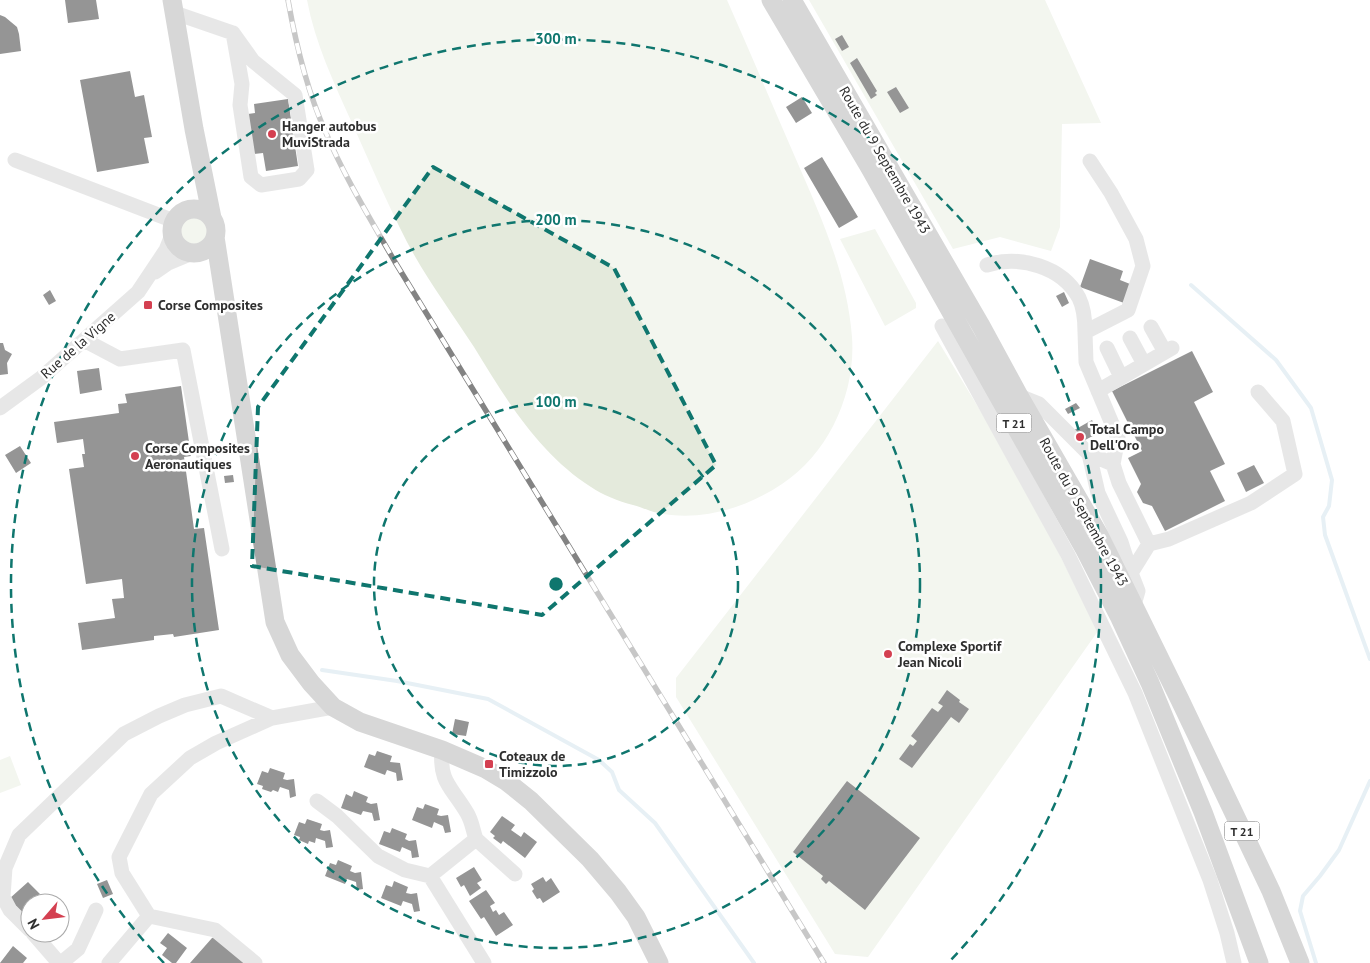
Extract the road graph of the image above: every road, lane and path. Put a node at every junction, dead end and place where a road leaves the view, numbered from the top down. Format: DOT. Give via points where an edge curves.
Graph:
graph roads {
  1 [pos="771,0"];
  2 [pos="792,0"];
  3 [pos="174,6"];
  4 [pos="233,33"];
  5 [pos="194,129"];
  6 [pos="15,160"];
  7 [pos="1090,161"];
  8 [pos="212,218"];
  9 [pos="177,222"];
  10 [pos="215,237"];
  11 [pos="192,253"];
  12 [pos="987,265"];
  13 [pos="150,276"];
  14 [pos="222,287"];
  15 [pos="942,326"];
  16 [pos="1151,327"];
  17 [pos="1085,332"];
  18 [pos="1130,338"];
  19 [pos="84,340"];
  20 [pos="1106,348"];
  21 [pos="1144,364"];
  22 [pos="1121,377"];
  23 [pos="1098,390"];
  24 [pos="1258,392"];
  25 [pos="1019,396"];
  26 [pos="0,408"];
  27 [pos="1088,454"];
  28 [pos="1113,464"];
  29 [pos="1149,544"];
  30 [pos="222,549"];
  31 [pos="1131,573"];
  32 [pos="1134,605"];
  33 [pos="332,706"];
  34 [pos="272,718"];
  35 [pos="442,750"];
  36 [pos="316,801"];
  37 [pos="476,840"];
  38 [pos="515,874"];
  39 [pos="430,876"];
  40 [pos="96,910"];
  41 [pos="149,916"];
  42 [pos="20,920"];
  43 [pos="42,943"];
  44 [pos="60,963"];
  45 [pos="109,963"];
  46 [pos="255,963"];
  47 [pos="484,963"];
  48 [pos="659,963"];
  49 [pos="1234,963"];
  50 [pos="1259,963"];
  51 [pos="1300,963"];
  1 -- 50 [label="main road, Route du 9 Septembre 1943 / T 21" via="870,168 1084,548 1120,618 1154,691 1203,812"];
  2 -- 25 [label="main road, Route du 9 Septembre 1943 / T 21"];
  3 -- 4 [label="street"];
  3 -- 5 [label="main road"];
  4 -- 4 [label="street" via="242,84 240,105 251,177 261,185 299,179 307,170 295,95 253,61"];
  5 -- 8 [label="main road"];
  5 -- 9 [label="main road" via="196,178 192,199"];
  6 -- 9 [label="street"];
  7 -- 17 [label="street" via="1136,239 1143,266 1128,310"];
  8 -- 9 [label="main road" via="205,212 192,209"];
  8 -- 10 [label="main road"];
  9 -- 11 [label="main road" via="175,242 181,249"];
  9 -- 13 [label="street, Rue de la Vigne" via="166,250"];
  10 -- 11 [label="main road" via="204,250"];
  10 -- 14 [label="main road"];
  11 -- 13 [label="street, Rue de la Vigne"];
  11 -- 14 [label="main road" via="211,266"];
  12 -- 17 [label="street" via="1015,260 1052,272 1070,286 1079,299"];
  13 -- 19 [label="street, Rue de la Vigne" via="138,292"];
  14 -- 33 [label="main road" via="276,622 290,655"];
  15 -- 49 [label="street" via="1068,555 1135,693 1210,880 1228,932"];
  16 -- 21 [label="street" via="1168,350"];
  17 -- 23 [label="street" via="1086,362"];
  18 -- 21 [label="street"];
  19 -- 26 [label="street, Rue de la Vigne"];
  19 -- 30 [label="street" via="120,359 183,350"];
  20 -- 22 [label="street"];
  21 -- 22 [label="street"];
  22 -- 23 [label="street"];
  23 -- 28 [label="street" via="1118,438"];
  24 -- 29 [label="street" via="1283,421 1295,474 1251,503 1169,539"];
  25 -- 27 [label="street" via="1039,404"];
  25 -- 32 [label="main road, Route du 9 Septembre 1943 / T 21" via="1099,536"];
  27 -- 28 [label="street"];
  27 -- 31 [label="street" via="1098,493 1122,542"];
  28 -- 29 [label="street"];
  29 -- 31 [label="street"];
  31 -- 32 [label="street" via="1138,591"];
  32 -- 51 [label="main road, Route du 9 Septembre 1943 / T 21" via="1271,891"];
  33 -- 34 [label="street"];
  33 -- 35 [label="main road" via="360,722"];
  34 -- 41 [label="street" via="216,742 190,758 151,794 119,857 122,873"];
  34 -- 42 [label="street" via="221,696 176,709 124,734 19,834 5,868 3,897"];
  35 -- 37 [label="street" via="444,777 468,814"];
  35 -- 48 [label="main road" via="506,781 566,834 618,892 636,917"];
  36 -- 39 [label="street" via="337,816 378,856 405,870"];
  37 -- 38 [label="street"];
  37 -- 39 [label="street"];
  39 -- 47 [label="street"];
  40 -- 44 [label="street" via="78,949"];
  41 -- 45 [label="street"];
  41 -- 46 [label="street" via="215,930"];
  43 -- 44 [label="street"];
}
